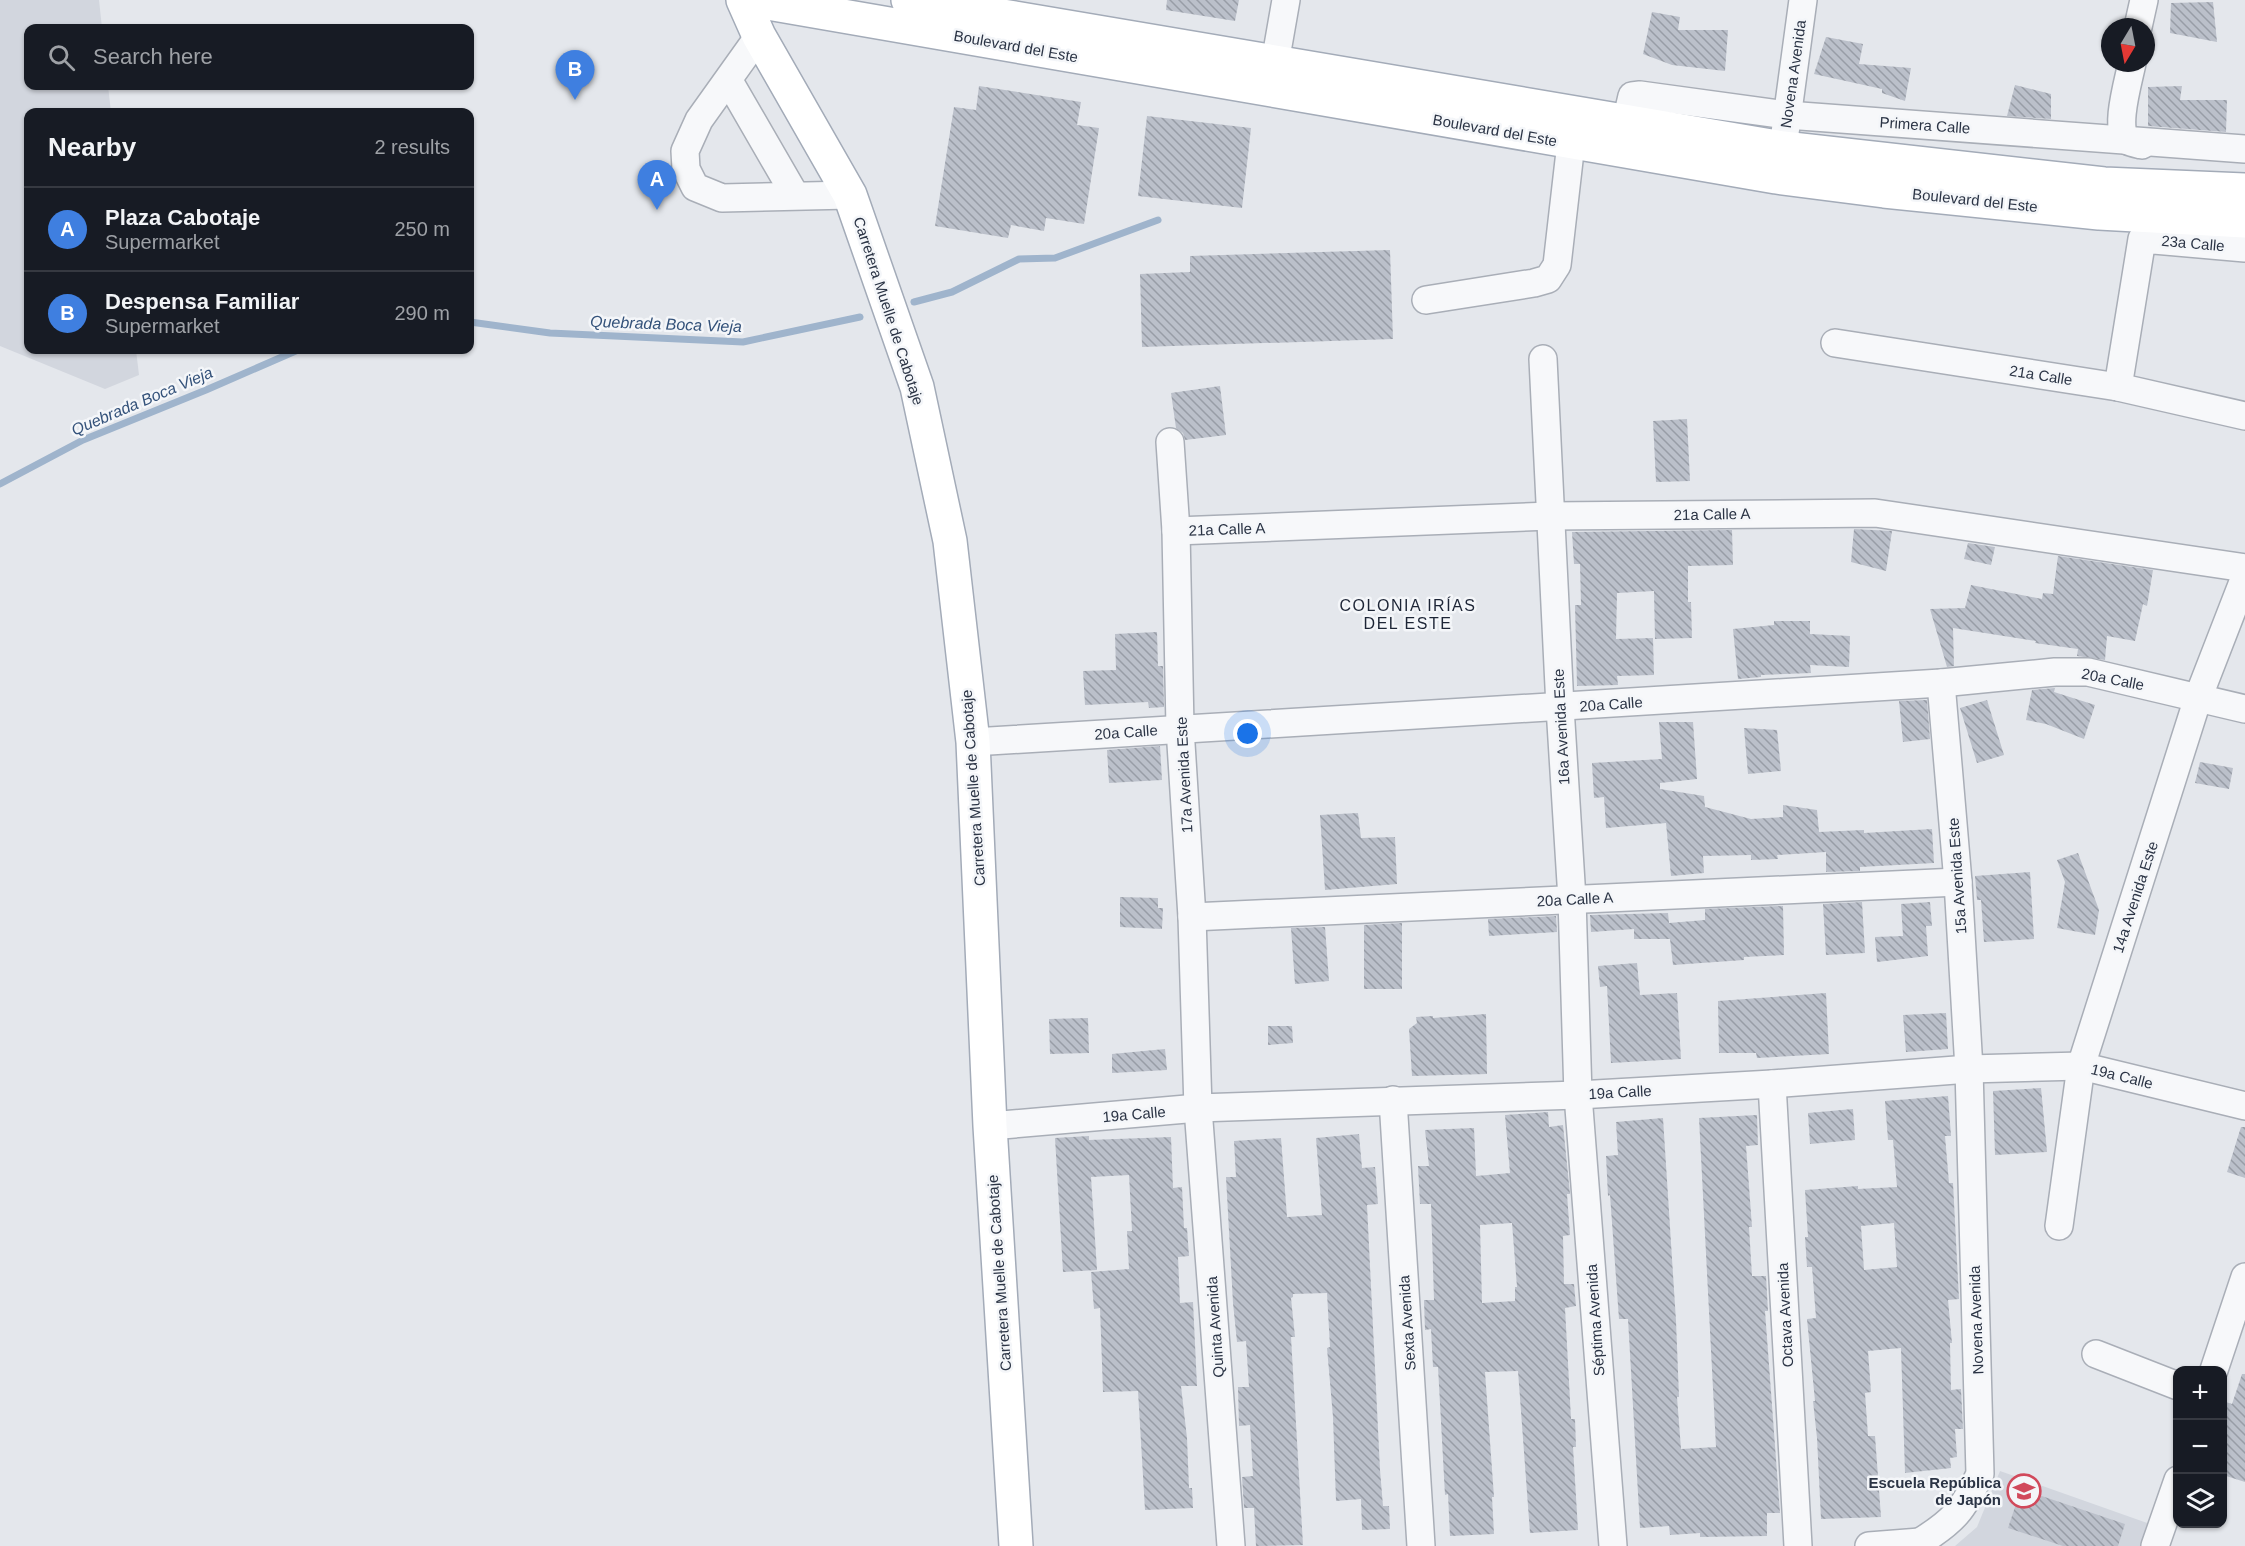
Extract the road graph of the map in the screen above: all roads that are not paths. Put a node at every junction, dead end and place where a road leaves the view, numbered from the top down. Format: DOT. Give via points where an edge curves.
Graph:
graph roads {
  1 [pos="743,0"];
  2 [pos="750,0"];
  3 [pos="908,0"];
  4 [pos="1286,0"];
  5 [pos="1803,0"];
  6 [pos="2144,0"];
  7 [pos="2141,18"];
  8 [pos="759,36"];
  9 [pos="1275,63"];
  10 [pos="2130,72"];
  11 [pos="729,81"];
  12 [pos="1787,115"];
  13 [pos="1626,122"];
  14 [pos="2128,141"];
  15 [pos="1570,143"];
  16 [pos="1783,148"];
  17 [pos="2245,149"];
  18 [pos="2245,167"];
  19 [pos="2245,190"];
  20 [pos="795,195"];
  21 [pos="850,195"];
  22 [pos="2245,221"];
  23 [pos="2245,248"];
  24 [pos="1426,300"];
  25 [pos="1835,343"];
  26 [pos="1543,359"];
  27 [pos="2118,387"];
  28 [pos="2245,416"];
  29 [pos="1170,442"];
  30 [pos="1550,516"];
  31 [pos="1176,531"];
  32 [pos="2245,568"];
  33 [pos="2245,577"];
  34 [pos="1941,683"];
  35 [pos="2198,698"];
  36 [pos="1560,707"];
  37 [pos="2245,709"];
  38 [pos="1180,728"];
  39 [pos="973,742"];
  40 [pos="1958,882"];
  41 [pos="1572,899"];
  42 [pos="1192,917"];
  43 [pos="2081,1066"];
  44 [pos="1968,1069"];
  45 [pos="1772,1084"];
  46 [pos="1578,1095"];
  47 [pos="1393,1100"];
  48 [pos="2245,1106"];
  49 [pos="1198,1108"];
  50 [pos="990,1126"];
  51 [pos="2059,1226"];
  52 [pos="2245,1277"];
  53 [pos="2096,1354"];
  54 [pos="2216,1366"];
  55 [pos="2173,1384"];
  56 [pos="2173,1494"];
  57 [pos="1920,1544"];
  58 [pos="1016,1546"];
  59 [pos="1231,1546"];
  60 [pos="1421,1546"];
  61 [pos="1613,1546"];
  62 [pos="1798,1546"];
  63 [pos="1869,1546"];
  64 [pos="2155,1546"];
  1 -- 8 [label="main road, Carretera Muelle de Cabotaje"];
  2 -- 15 [label="main road, Boulevard del Este"];
  3 -- 9 [label="main road, Boulevard del Este"];
  4 -- 9 [label="street"];
  5 -- 12 [label="street, Novena Avenida"];
  6 -- 7 [label="street"];
  8 -- 11 [label="street"];
  8 -- 21 [label="main road, Carretera Muelle de Cabotaje"];
  9 -- 13 [label="main road, Boulevard del Este"];
  10 -- 14 [label="street" via="2121,116 2121,132"];
  11 -- 20 [label="street"];
  11 -- 20 [label="street" via="699,120 685,151 686,169 695,187 722,198"];
  12 -- 13 [label="street, Primera Calle" via="1640,95 1632,96"];
  12 -- 14 [label="street, Primera Calle"];
  12 -- 16 [label="street, Novena Avenida"];
  13 -- 16 [label="main road, Boulevard del Este"];
  14 -- 17 [label="street, Primera Calle"];
  14 -- 18 [label="street" via="2226,157"];
  15 -- 22 [label="main road, Boulevard del Este" via="1884,191 2099,213"];
  15 -- 24 [label="street" via="1557,265 1548,279"];
  16 -- 19 [label="main road, Boulevard del Este" via="2104,184"];
  20 -- 21 [label="street"];
  21 -- 39 [label="main road, Carretera Muelle de Cabotaje" via="917,387 950,542"];
  23 -- 27 [label="street, 23a Calle" via="2142,239"];
  25 -- 27 [label="street, 21a Calle"];
  26 -- 30 [label="street, 16a Avenida Este"];
  27 -- 28 [label="street, 21a Calle"];
  29 -- 31 [label="street, 17a Avenida Este"];
  30 -- 31 [label="street, 21a Calle A"];
  30 -- 32 [label="street, 21a Calle A" via="1875,513"];
  30 -- 36 [label="street, 16a Avenida Este"];
  31 -- 38 [label="street, 17a Avenida Este"];
  33 -- 35 [label="street, 14a Avenida Este"];
  34 -- 35 [label="street, 20a Calle" via="2088,672"];
  34 -- 36 [label="street, 20a Calle"];
  34 -- 40 [label="street, 15a Avenida Este"];
  35 -- 37 [label="street, 20a Calle"];
  35 -- 43 [label="street, 14a Avenida Este"];
  36 -- 38 [label="street, 20a Calle"];
  36 -- 41 [label="street, 16a Avenida Este"];
  38 -- 39 [label="street, 20a Calle"];
  38 -- 42 [label="street, 17a Avenida Este"];
  39 -- 50 [label="main road, Carretera Muelle de Cabotaje"];
  40 -- 41 [label="street, 20a Calle A"];
  40 -- 44 [label="street, 15a Avenida Este"];
  41 -- 42 [label="street, 20a Calle A"];
  41 -- 46 [label="street, 16a Avenida Este"];
  42 -- 49 [label="street, 17a Avenida Este"];
  43 -- 44 [label="street, 19a Calle"];
  43 -- 48 [label="street, 19a Calle"];
  43 -- 51 [label="street, 14a Avenida Este"];
  44 -- 45 [label="street, 19a Calle"];
  44 -- 57 [label="street, Novena Avenida" via="1980,1474 1966,1504 1947,1525"];
  45 -- 46 [label="street, 19a Calle"];
  45 -- 62 [label="street, Octava Avenida"];
  46 -- 47 [label="street, 19a Calle"];
  46 -- 61 [label="street, Séptima Avenida"];
  47 -- 49 [label="street, 19a Calle"];
  47 -- 60 [label="street, Sexta Avenida"];
  49 -- 50 [label="street, 19a Calle"];
  49 -- 59 [label="street, Quinta Avenida"];
  50 -- 58 [label="main road, Carretera Muelle de Cabotaje"];
  52 -- 54 [label="street"];
  53 -- 55 [label="street"];
  56 -- 64 [label="street"];
  57 -- 63 [label="street"];
}
